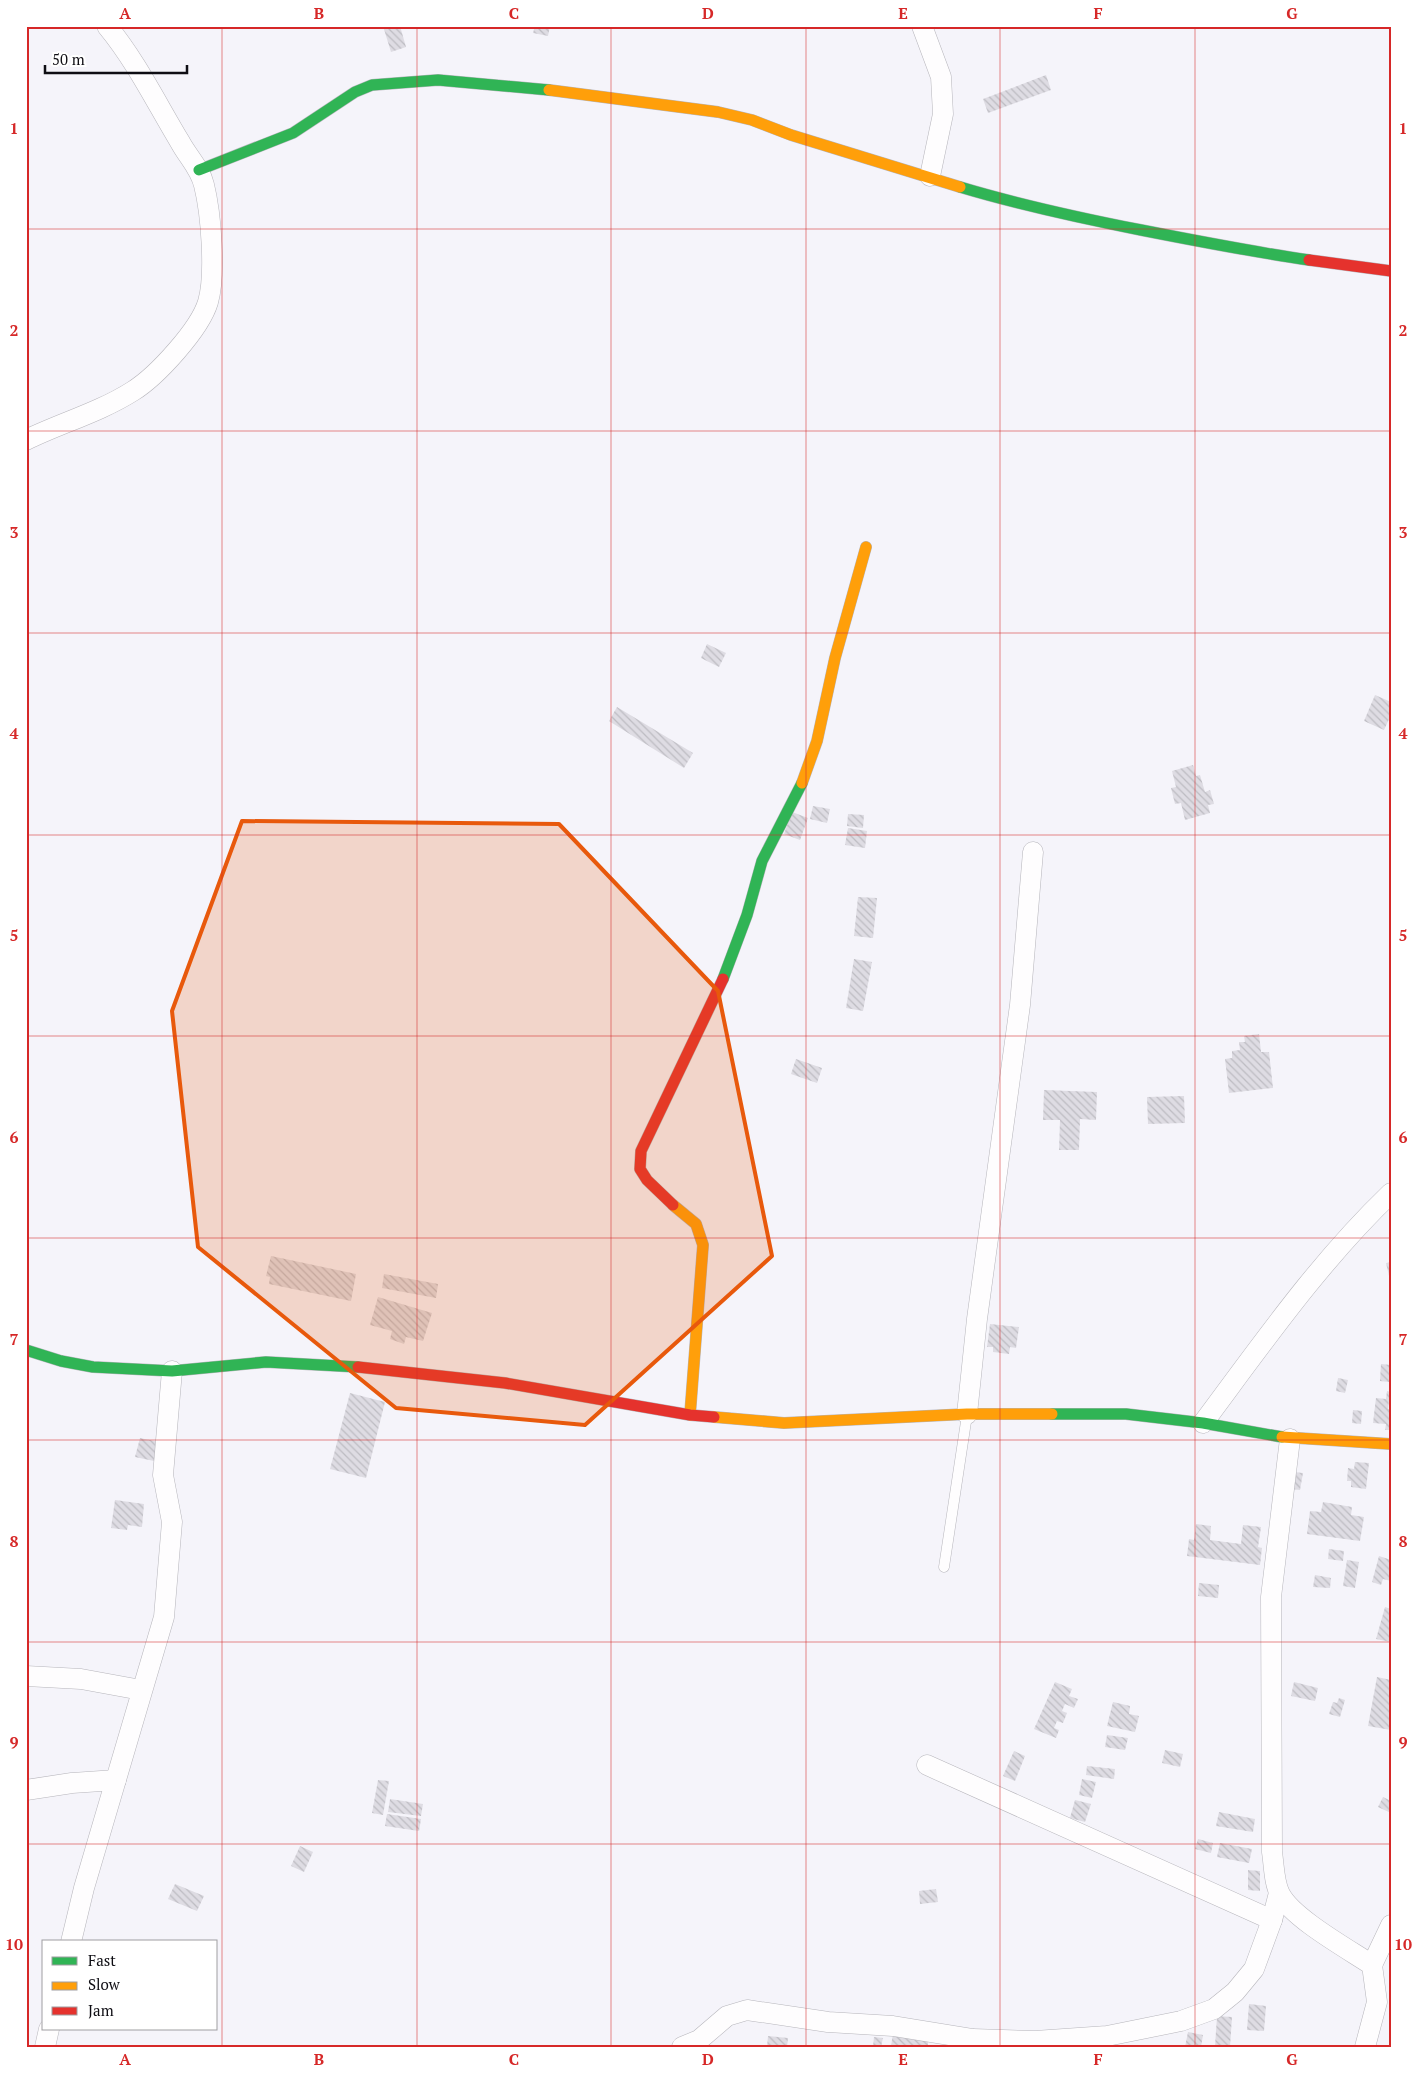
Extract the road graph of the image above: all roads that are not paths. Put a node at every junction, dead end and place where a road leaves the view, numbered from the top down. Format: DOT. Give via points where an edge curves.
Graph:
graph roads {
  1 [pos="108,26"];
  2 [pos="922,26"];
  3 [pos="199,170"];
  4 [pos="930,176"];
  5 [pos="1391,271"];
  6 [pos="26,440"];
  7 [pos="866,547"];
  8 [pos="1033,852"];
  9 [pos="1391,1193"];
  10 [pos="26,1350"];
  11 [pos="172,1371"];
  12 [pos="967,1414"];
  13 [pos="690,1415"];
  14 [pos="1202,1423"];
  15 [pos="1290,1439"];
  16 [pos="1391,1444"];
  17 [pos="944,1567"];
  18 [pos="26,1676"];
  19 [pos="141,1690"];
  20 [pos="927,1765"];
  21 [pos="116,1780"];
  22 [pos="26,1790"];
  23 [pos="1279,1893"];
  24 [pos="1272,1920"];
  25 [pos="1391,1925"];
  26 [pos="72,1940"];
  27 [pos="1372,1965"];
  28 [pos="50,2030"];
  29 [pos="1035,2044"];
  30 [pos="45,2047"];
  31 [pos="682,2047"];
  32 [pos="1365,2047"];
  1 -- 3 [label="street"];
  2 -- 4 [label="street" via="941,77 943,114"];
  3 -- 4 [label="street" via="293,133 372,85 438,80 588,94 718,112"];
  3 -- 6 [label="street" via="208,208 212,266 208,302 197,324 169,361 134,391"];
  4 -- 5 [label="street" via="1002,200 1096,222 1250,252"];
  7 -- 13 [label="street" via="835,658 818,741 804,778 762,861 748,915 726,972 641,1151 640,1170 686,1218 696,1224 703,1246"];
  8 -- 12 [label="street" via="1020,1005"];
  9 -- 14 [label="street" via="1358,1225"];
  10 -- 11 [label="street" via="61,1361 93,1366"];
  11 -- 13 [label="street" via="266,1362 379,1368 504,1383"];
  11 -- 19 [label="street" via="164,1475 172,1522 164,1617"];
  12 -- 13 [label="street" via="784,1423"];
  12 -- 14 [label="street" via="1126,1414"];
  12 -- 17 [label="lane"];
  14 -- 15 [label="street"];
  15 -- 16 [label="street"];
  15 -- 23 [label="street" via="1270,1596 1272,1852"];
  18 -- 19 [label="street" via="81,1679"];
  19 -- 21 [label="street"];
  20 -- 24 [label="street"];
  21 -- 22 [label="street"];
  21 -- 26 [label="street"];
  23 -- 24 [label="street"];
  23 -- 27 [label="street" via="1300,1916"];
  24 -- 29 [label="street" via="1254,1969 1235,1992 1214,2009 1181,2021 1107,2036"];
  25 -- 27 [label="street"];
  27 -- 32 [label="street" via="1377,2002"];
  28 -- 30 [label="street"];
  29 -- 31 [label="street" via="747,2010 727,2016 699,2040"];
}
